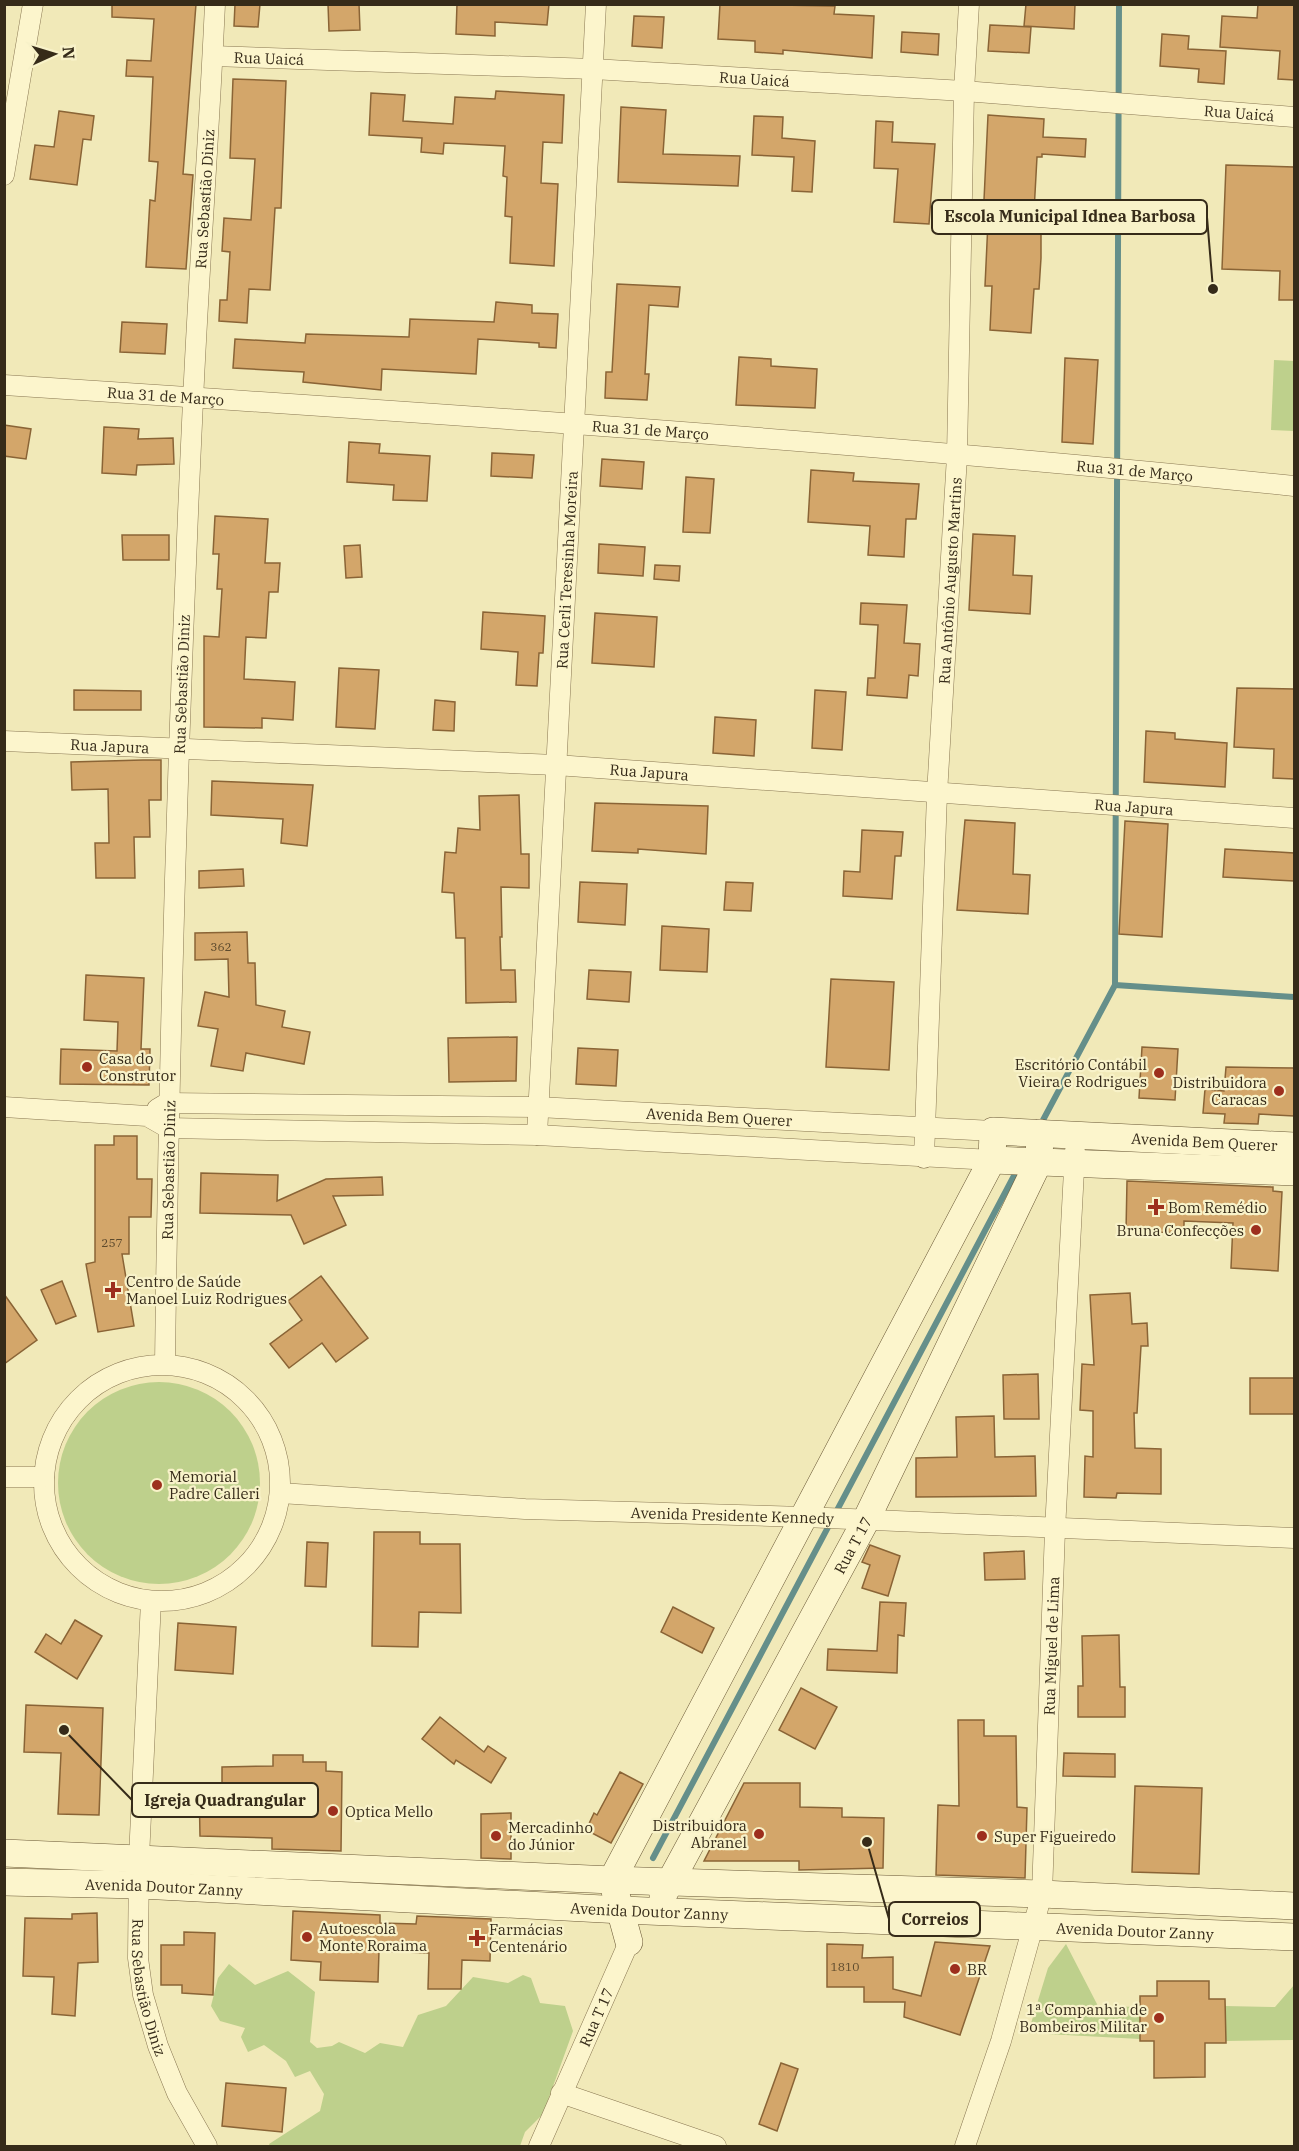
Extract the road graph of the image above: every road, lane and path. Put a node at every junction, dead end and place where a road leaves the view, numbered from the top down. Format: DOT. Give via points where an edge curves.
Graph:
graph roads {
  1 [pos="33,4"];
  2 [pos="215,4"];
  3 [pos="596,4"];
  4 [pos="969,4"];
  5 [pos="213,56"];
  6 [pos="592,69"];
  7 [pos="964,91"];
  8 [pos="1294,117"];
  9 [pos="4,175"];
  10 [pos="4,385"];
  11 [pos="193,397"];
  12 [pos="574,422"];
  13 [pos="957,456"];
  14 [pos="1294,486"];
  15 [pos="4,741"];
  16 [pos="178,748"];
  17 [pos="556,765"];
  18 [pos="937,794"];
  19 [pos="1294,819"];
  20 [pos="167,1103"];
  21 [pos="4,1107"];
  22 [pos="538,1107"];
  23 [pos="147,1116"];
  24 [pos="168,1128"];
  25 [pos="925,1129"];
  26 [pos="993,1131"];
  27 [pos="1040,1133"];
  28 [pos="537,1135"];
  29 [pos="1076,1135"];
  30 [pos="1294,1146"];
  31 [pos="924,1158"];
  32 [pos="992,1160"];
  33 [pos="1039,1161"];
  34 [pos="1074,1162"];
  35 [pos="1294,1172"];
  36 [pos="165,1364"];
  37 [pos="4,1477"];
  38 [pos="44,1477"];
  39 [pos="280,1493"];
  40 [pos="804,1517"];
  41 [pos="866,1520"];
  42 [pos="1055,1530"];
  43 [pos="1294,1538"];
  44 [pos="151,1601"];
  45 [pos="4,1853"];
  46 [pos="139,1858"];
  47 [pos="612,1880"];
  48 [pos="4,1882"];
  49 [pos="671,1882"];
  50 [pos="140,1885"];
  51 [pos="1042,1894"];
  52 [pos="1294,1906"];
  53 [pos="622,1910"];
  54 [pos="652,1911"];
  55 [pos="1034,1927"];
  56 [pos="1294,1937"];
  57 [pos="628,1942"];
  58 [pos="561,2093"];
  59 [pos="207,2146"];
  60 [pos="539,2146"];
  61 [pos="716,2146"];
  62 [pos="965,2146"];
  1 -- 9 [label="street"];
  2 -- 5 [label="street, Rua Sebastião Diniz"];
  3 -- 6 [label="street, Rua Cerli Teresinha Moreira"];
  4 -- 7 [label="street, Rua Antônio Augusto Martins"];
  5 -- 6 [label="street, Rua Uaicá"];
  5 -- 11 [label="street, Rua Sebastião Diniz"];
  6 -- 7 [label="street, Rua Uaicá"];
  6 -- 12 [label="street, Rua Cerli Teresinha Moreira"];
  7 -- 8 [label="street, Rua Uaicá"];
  7 -- 13 [label="street, Rua Antônio Augusto Martins"];
  10 -- 11 [label="street, Rua 31 de Março"];
  11 -- 12 [label="street, Rua 31 de Março"];
  11 -- 16 [label="street, Rua Sebastião Diniz"];
  12 -- 13 [label="street, Rua 31 de Março"];
  12 -- 17 [label="street, Rua Cerli Teresinha Moreira"];
  13 -- 14 [label="street, Rua 31 de Março" via="1106,466"];
  13 -- 18 [label="street, Rua Antônio Augusto Martins"];
  15 -- 16 [label="street, Rua Japura"];
  16 -- 17 [label="street, Rua Japura"];
  16 -- 20 [label="street, Rua Sebastião Diniz"];
  17 -- 18 [label="street, Rua Japura"];
  17 -- 22 [label="street, Rua Cerli Teresinha Moreira"];
  18 -- 19 [label="street, Rua Japura"];
  18 -- 25 [label="street, Rua Antônio Augusto Martins"];
  20 -- 22 [label="street, Avenida Bem Querer"];
  20 -- 23 [label="street"];
  20 -- 24 [label="street, Rua Sebastião Diniz"];
  21 -- 23 [label="street, Avenida Bem Querer"];
  22 -- 25 [label="street, Avenida Bem Querer"];
  22 -- 28 [label="street, Rua Cerli Teresinha Moreira"];
  23 -- 24 [label="street, Avenida Bem Querer"];
  24 -- 28 [label="street, Avenida Bem Querer"];
  24 -- 36 [label="street, Rua Sebastião Diniz"];
  25 -- 26 [label="street, Avenida Bem Querer"];
  25 -- 31 [label="street, Rua Antônio Augusto Martins"];
  26 -- 27 [label="street, Avenida Bem Querer"];
  26 -- 32 [label="street"];
  27 -- 29 [label="street, Avenida Bem Querer"];
  27 -- 33 [label="street, Rua T 17"];
  28 -- 31 [label="street, Avenida Bem Querer"];
  29 -- 30 [label="street, Avenida Bem Querer"];
  29 -- 34 [label="street, Rua Miguel de Lima"];
  31 -- 32 [label="street, Avenida Bem Querer"];
  32 -- 33 [label="street, Avenida Bem Querer"];
  32 -- 40 [label="street"];
  33 -- 34 [label="street, Avenida Bem Querer"];
  33 -- 41 [label="street, Rua T 17"];
  34 -- 35 [label="street, Avenida Bem Querer"];
  34 -- 42 [label="street, Rua Miguel de Lima"];
  36 -- 38 [label="street" via="117,1373 83,1395 68,1411 54,1436"];
  36 -- 39 [label="street" via="209,1374 246,1400 273,1443"];
  37 -- 38 [label="street"];
  38 -- 44 [label="street" via="51,1523 75,1563 110,1589"];
  39 -- 40 [label="street, Avenida Presidente Kennedy" via="525,1509"];
  39 -- 44 [label="street" via="269,1535 238,1574 194,1598"];
  40 -- 41 [label="street, Avenida Presidente Kennedy"];
  40 -- 47 [label="street"];
  41 -- 42 [label="street, Avenida Presidente Kennedy"];
  41 -- 49 [label="street, Rua T 17"];
  42 -- 43 [label="street, Avenida Presidente Kennedy"];
  42 -- 51 [label="street, Rua Miguel de Lima"];
  44 -- 46 [label="street, Rua Sebastião Diniz"];
  45 -- 46 [label="street, Avenida Doutor Zanny"];
  46 -- 47 [label="street, Avenida Doutor Zanny"];
  46 -- 50 [label="street, Rua Sebastião Diniz"];
  47 -- 49 [label="street, Avenida Doutor Zanny"];
  47 -- 53 [label="street"];
  48 -- 50 [label="street, Avenida Doutor Zanny"];
  49 -- 51 [label="street, Avenida Doutor Zanny"];
  49 -- 54 [label="street, Rua T 17"];
  50 -- 53 [label="street, Avenida Doutor Zanny"];
  50 -- 59 [label="street, Rua Sebastião Diniz" via="137,1924 143,1995 177,2093"];
  51 -- 52 [label="street, Avenida Doutor Zanny"];
  51 -- 55 [label="street, Rua Miguel de Lima"];
  53 -- 54 [label="street, Avenida Doutor Zanny"];
  53 -- 57 [label="street"];
  54 -- 55 [label="street, Avenida Doutor Zanny"];
  54 -- 57 [label="street, Rua T 17"];
  55 -- 56 [label="street, Avenida Doutor Zanny"];
  55 -- 62 [label="street, Rua Miguel de Lima"];
  57 -- 58 [label="street, Rua T 17"];
  58 -- 60 [label="street, Rua T 17"];
  58 -- 61 [label="street"];
}
